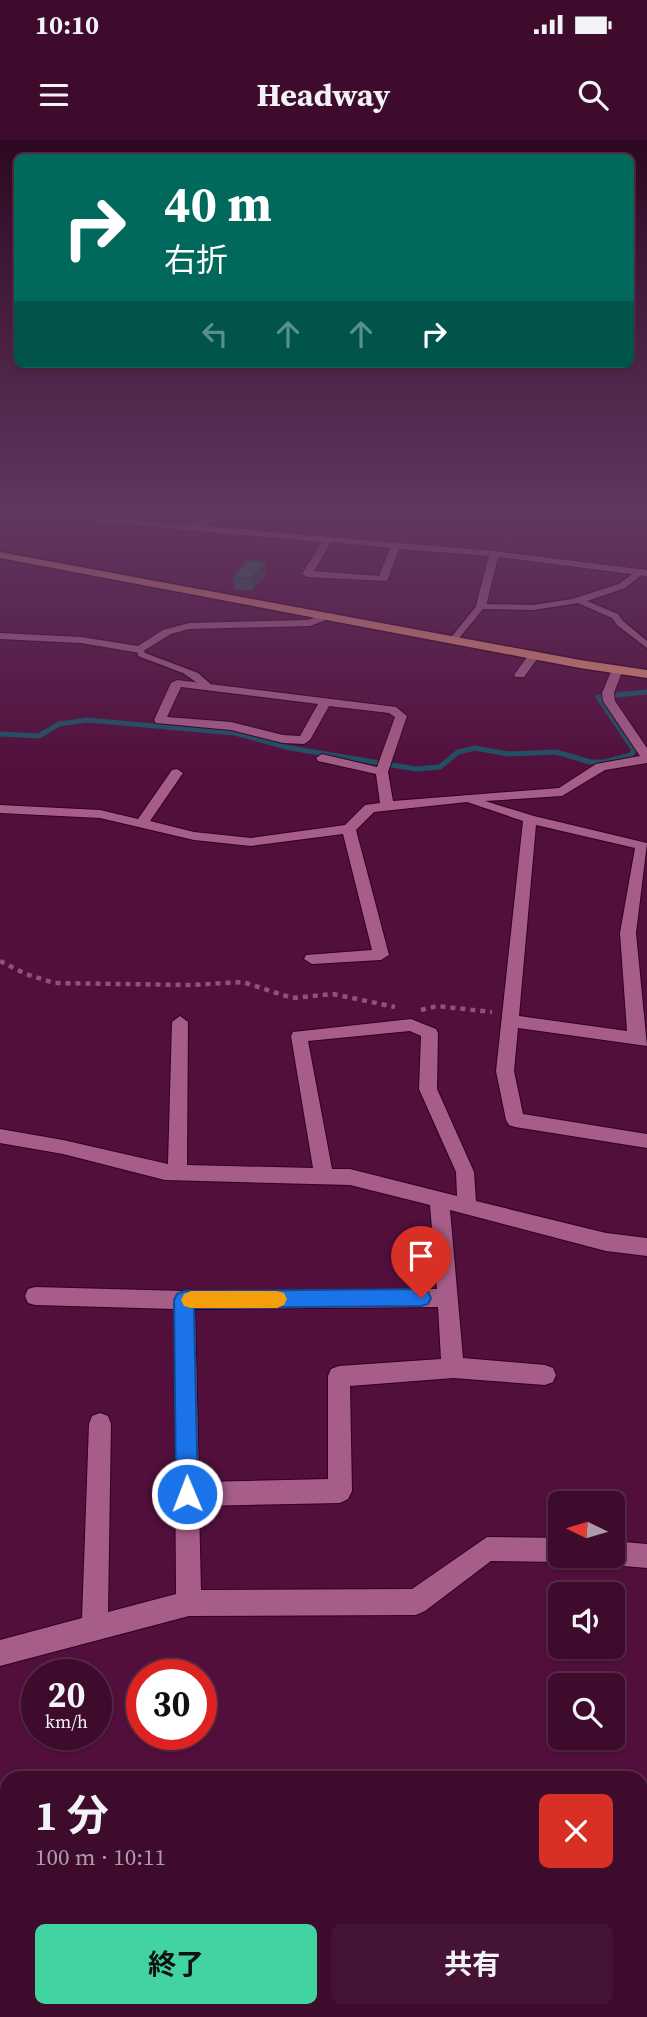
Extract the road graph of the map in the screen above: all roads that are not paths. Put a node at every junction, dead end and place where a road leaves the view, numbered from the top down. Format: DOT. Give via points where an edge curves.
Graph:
graph roads {
  1 [pos="239,600"];
  2 [pos="483,600"];
  3 [pos="573,600"];
  4 [pos="577,600"];
  5 [pos="481,606"];
  6 [pos="327,616"];
  7 [pos="0,636"];
  8 [pos="453,639"];
  9 [pos="647,645"];
  10 [pos="140,650"];
  11 [pos="534,655"];
  12 [pos="617,669"];
  13 [pos="647,674"];
  14 [pos="520,676"];
  15 [pos="209,687"];
  16 [pos="326,701"];
  17 [pos="322,758"];
  18 [pos="647,758"];
  19 [pos="383,768"];
  20 [pos="177,773"];
  21 [pos="461,798"];
  22 [pos="387,806"];
  23 [pos="0,808"];
  24 [pos="530,819"];
  25 [pos="141,824"];
  26 [pos="349,829"];
  27 [pos="312,959"];
  28 [pos="510,1018"];
  29 [pos="180,1022"];
  30 [pos="642,1040"];
  31 [pos="0,1136"];
  32 [pos="647,1141"];
  33 [pos="177,1172"];
  34 [pos="324,1178"];
  35 [pos="439,1200"];
  36 [pos="467,1208"];
  37 [pos="647,1247"];
  38 [pos="35,1296"];
  39 [pos="447,1298"];
  40 [pos="184,1300"];
  41 [pos="453,1367"];
  42 [pos="545,1375"];
  43 [pos="100,1424"];
  44 [pos="187,1494"];
  45 [pos="548,1550"];
  46 [pos="625,1554"];
  47 [pos="647,1556"];
  48 [pos="189,1603"];
  49 [pos="95,1626"];
  50 [pos="0,1653"];
  1 -- 6 [label="highway"];
  2 -- 5 [label="street"];
  3 -- 5 [label="lane" via="540,607"];
  4 -- 9 [label="lane" via="615,616"];
  5 -- 8 [label="lane"];
  6 -- 8 [label="highway"];
  6 -- 10 [label="street" via="310,623 190,626 167,632"];
  7 -- 10 [label="street" via="81,640"];
  8 -- 11 [label="highway"];
  10 -- 15 [label="lane" via="151,659 192,673"];
  11 -- 12 [label="highway"];
  11 -- 14 [label="street"];
  12 -- 13 [label="highway"];
  12 -- 18 [label="street" via="608,697"];
  15 -- 16 [label="street"];
  15 -- 16 [label="street" via="177,683 160,720 231,726 304,740"];
  16 -- 19 [label="street" via="391,710 401,716"];
  17 -- 19 [label="street"];
  18 -- 21 [label="street" via="601,767 562,792"];
  19 -- 22 [label="street"];
  20 -- 25 [label="street"];
  21 -- 22 [label="street"];
  21 -- 24 [label="street"];
  22 -- 26 [label="street" via="370,808"];
  23 -- 25 [label="street" via="100,814"];
  24 -- 28 [label="street"];
  24 -- 30 [label="street" via="642,846 628,933"];
  25 -- 26 [label="street" via="251,842"];
  26 -- 27 [label="street" via="381,955"];
  28 -- 30 [label="street"];
  28 -- 32 [label="street" via="505,1071 514,1120"];
  29 -- 33 [label="street"];
  31 -- 33 [label="street"];
  33 -- 34 [label="street"];
  34 -- 35 [label="street" via="349,1177"];
  34 -- 36 [label="street" via="299,1036 411,1025 430,1033 428,1089 465,1172"];
  35 -- 36 [label="street"];
  35 -- 39 [label="street"];
  36 -- 37 [label="street" via="606,1242"];
  38 -- 40 [label="street"];
  39 -- 40 [label="street"];
  39 -- 41 [label="street"];
  40 -- 44 [label="street"];
  41 -- 42 [label="street"];
  41 -- 44 [label="street" via="339,1376 340,1491"];
  43 -- 49 [label="street"];
  44 -- 48 [label="street"];
  45 -- 48 [label="street" via="487,1549 416,1602"];
  46 -- 47 [label="street"];
  48 -- 49 [label="street"];
  49 -- 50 [label="street"];
}
